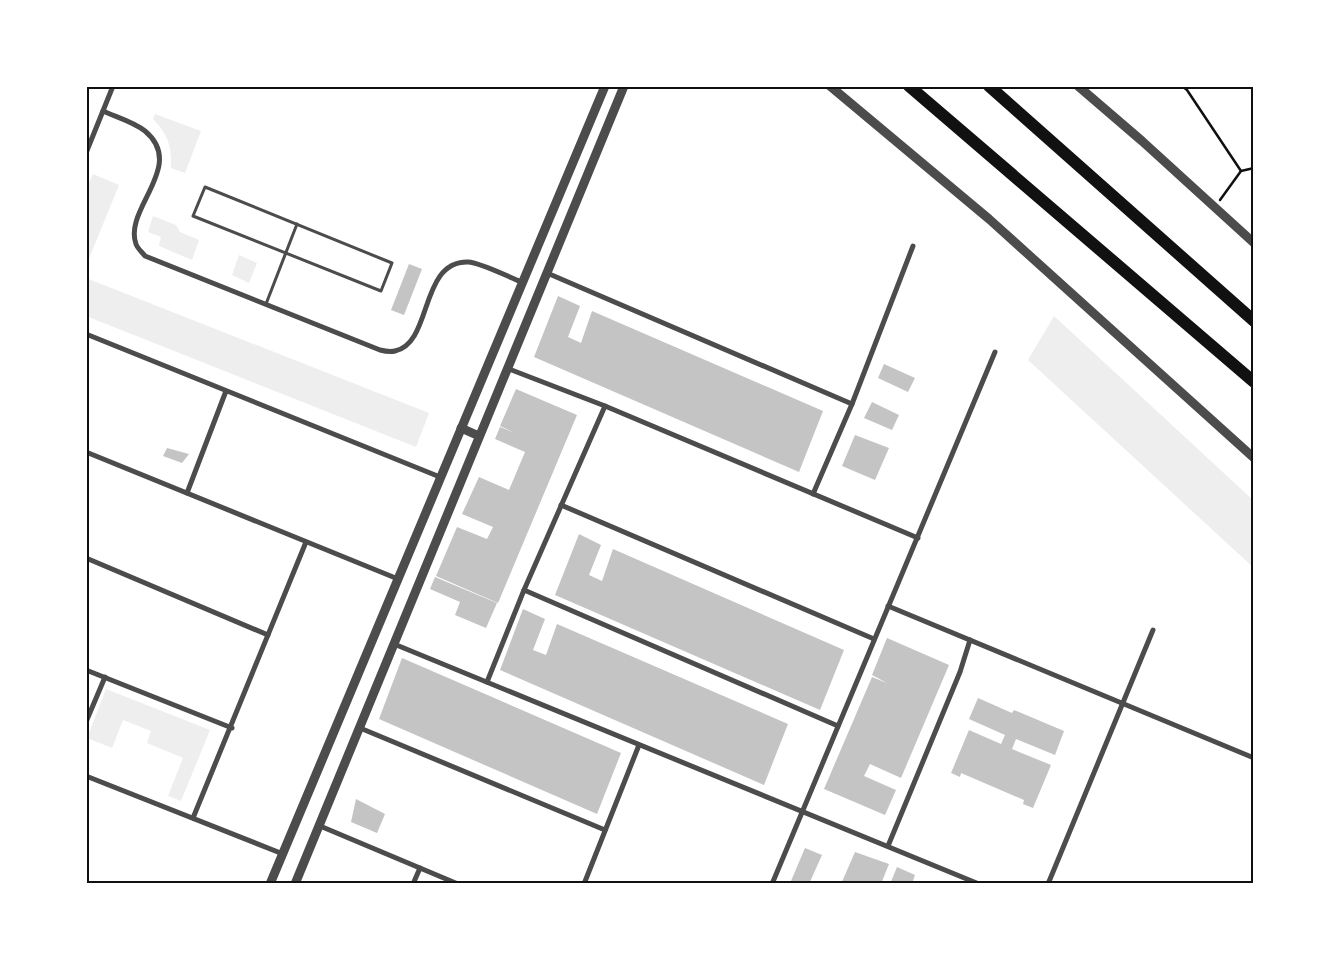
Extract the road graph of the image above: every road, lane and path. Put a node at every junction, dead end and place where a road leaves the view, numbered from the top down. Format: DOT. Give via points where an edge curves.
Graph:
graph roads {
  1 [pos="113,86"];
  2 [pos="605,86"];
  3 [pos="624,86"];
  4 [pos="830,86"];
  5 [pos="909,86"];
  6 [pos="989,86"];
  7 [pos="1078,86"];
  8 [pos="1182,86"];
  9 [pos="103,112"];
  10 [pos="86,135"];
  11 [pos="93,137"];
  12 [pos="86,153"];
  13 [pos="1254,168"];
  14 [pos="1241,171"];
  15 [pos="1215,208"];
  16 [pos="296,224"];
  17 [pos="1254,243"];
  18 [pos="913,246"];
  19 [pos="285,254"];
  20 [pos="546,273"];
  21 [pos="522,282"];
  22 [pos="266,304"];
  23 [pos="1254,321"];
  24 [pos="86,334"];
  25 [pos="995,352"];
  26 [pos="509,369"];
  27 [pos="1254,382"];
  28 [pos="226,391"];
  29 [pos="852,404"];
  30 [pos="605,406"];
  31 [pos="461,428"];
  32 [pos="479,436"];
  33 [pos="86,452"];
  34 [pos="1254,458"];
  35 [pos="440,477"];
  36 [pos="187,493"];
  37 [pos="813,494"];
  38 [pos="561,505"];
  39 [pos="918,538"];
  40 [pos="306,542"];
  41 [pos="86,558"];
  42 [pos="398,579"];
  43 [pos="524,590"];
  44 [pos="888,606"];
  45 [pos="1153,630"];
  46 [pos="268,635"];
  47 [pos="874,639"];
  48 [pos="970,640"];
  49 [pos="394,644"];
  50 [pos="86,670"];
  51 [pos="105,677"];
  52 [pos="487,682"];
  53 [pos="1123,704"];
  54 [pos="86,722"];
  55 [pos="838,726"];
  56 [pos="232,728"];
  57 [pos="360,728"];
  58 [pos="639,744"];
  59 [pos="1254,758"];
  60 [pos="86,776"];
  61 [pos="802,811"];
  62 [pos="194,818"];
  63 [pos="320,826"];
  64 [pos="605,830"];
  65 [pos="888,846"];
  66 [pos="283,854"];
  67 [pos="420,868"];
  68 [pos="270,884"];
  69 [pos="295,884"];
  70 [pos="413,884"];
  71 [pos="458,884"];
  72 [pos="584,884"];
  73 [pos="772,884"];
  74 [pos="979,884"];
  75 [pos="1048,884"];
  1 -- 9 [label="street"];
  2 -- 21 [label="street"];
  3 -- 20 [label="street"];
  4 -- 34 [label="street" via="989,220"];
  5 -- 27 [label="highway"];
  6 -- 23 [label="highway"];
  7 -- 15 [label="street"];
  8 -- 14 [label="path"];
  9 -- 11 [label="street"];
  9 -- 22 [label="street" via="143,129 154,140 160,156 158,170 135,227 136,245 145,256"];
  10 -- 11 [label="street"];
  11 -- 12 [label="street"];
  13 -- 14 [label="path"];
  14 -- 15 [label="path"];
  15 -- 17 [label="street"];
  16 -- 19 [label="lane"];
  16 -- 19 [label="lane" via="205,187 193,216"];
  16 -- 19 [label="lane" via="392,263 381,291"];
  18 -- 29 [label="street"];
  19 -- 22 [label="lane"];
  20 -- 26 [label="street"];
  20 -- 29 [label="street"];
  21 -- 22 [label="street" via="470,262 458,263 444,270 412,340 395,351 380,350"];
  21 -- 31 [label="street"];
  24 -- 28 [label="street"];
  25 -- 39 [label="street"];
  26 -- 30 [label="street"];
  26 -- 32 [label="street"];
  28 -- 35 [label="street"];
  28 -- 36 [label="street"];
  29 -- 37 [label="street"];
  30 -- 37 [label="street"];
  30 -- 38 [label="street"];
  31 -- 32 [label="street"];
  31 -- 35 [label="street"];
  32 -- 49 [label="street"];
  33 -- 36 [label="street"];
  35 -- 42 [label="street"];
  36 -- 40 [label="street"];
  37 -- 39 [label="street"];
  38 -- 43 [label="street"];
  38 -- 47 [label="street"];
  39 -- 44 [label="street"];
  40 -- 42 [label="street"];
  40 -- 46 [label="street"];
  41 -- 46 [label="street"];
  42 -- 66 [label="street"];
  43 -- 52 [label="street"];
  43 -- 55 [label="street"];
  44 -- 47 [label="street"];
  44 -- 48 [label="street"];
  45 -- 53 [label="street"];
  46 -- 56 [label="street"];
  47 -- 55 [label="street"];
  48 -- 53 [label="street"];
  48 -- 65 [label="street" via="960,672"];
  49 -- 52 [label="street"];
  49 -- 57 [label="street"];
  50 -- 51 [label="street"];
  51 -- 54 [label="street"];
  51 -- 56 [label="street"];
  52 -- 58 [label="street"];
  53 -- 59 [label="street"];
  53 -- 75 [label="street"];
  55 -- 61 [label="street"];
  56 -- 62 [label="street"];
  57 -- 63 [label="street"];
  57 -- 64 [label="street"];
  58 -- 61 [label="street"];
  58 -- 64 [label="street"];
  60 -- 62 [label="street"];
  61 -- 65 [label="street"];
  61 -- 73 [label="street"];
  62 -- 66 [label="street"];
  63 -- 67 [label="street"];
  63 -- 69 [label="street"];
  64 -- 72 [label="street"];
  65 -- 74 [label="street"];
  66 -- 68 [label="street"];
  67 -- 70 [label="street"];
  67 -- 71 [label="street"];
}
